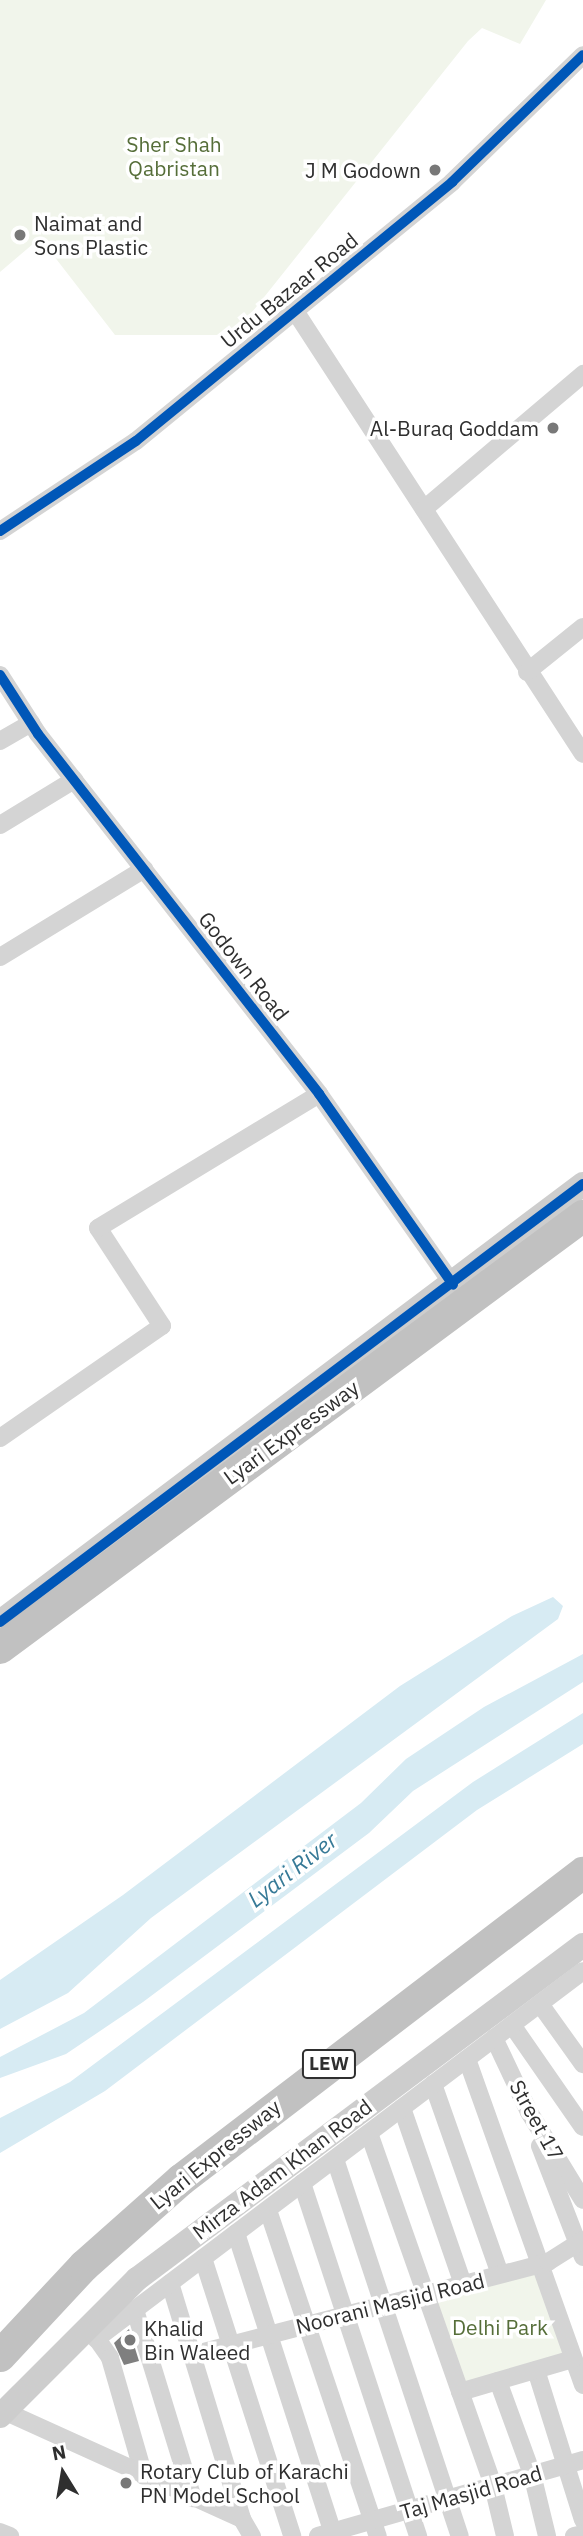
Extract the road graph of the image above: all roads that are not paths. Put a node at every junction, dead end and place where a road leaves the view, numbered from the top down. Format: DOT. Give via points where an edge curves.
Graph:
graph roads {
  1 [pos="583,55"];
  2 [pos="295,311"];
  3 [pos="583,374"];
  4 [pos="424,509"];
  5 [pos="0,531"];
  6 [pos="583,627"];
  7 [pos="527,672"];
  8 [pos="0,675"];
  9 [pos="31,723"];
  10 [pos="0,741"];
  11 [pos="583,754"];
  12 [pos="74,779"];
  13 [pos="0,825"];
  14 [pos="144,869"];
  15 [pos="0,957"];
  16 [pos="319,1094"];
  17 [pos="583,1184"];
  18 [pos="583,1216"];
  19 [pos="453,1284"];
  20 [pos="0,1438"];
  21 [pos="0,1622"];
  22 [pos="0,1648"];
  23 [pos="583,1873"];
  24 [pos="583,1945"];
  25 [pos="580,1979"];
  26 [pos="540,2004"];
  27 [pos="512,2025"];
  28 [pos="494,2038"];
  29 [pos="467,2059"];
  30 [pos="583,2064"];
  31 [pos="433,2084"];
  32 [pos="402,2108"];
  33 [pos="583,2127"];
  34 [pos="369,2133"];
  35 [pos="547,2141"];
  36 [pos="335,2159"];
  37 [pos="302,2183"];
  38 [pos="583,2200"];
  39 [pos="268,2210"];
  40 [pos="236,2233"];
  41 [pos="581,2246"];
  42 [pos="203,2258"];
  43 [pos="538,2264"];
  44 [pos="500,2274"];
  45 [pos="170,2283"];
  46 [pos="463,2284"];
  47 [pos="425,2293"];
  48 [pos="384,2302"];
  49 [pos="135,2309"];
  50 [pos="347,2312"];
  51 [pos="306,2324"];
  52 [pos="92,2333"];
  53 [pos="269,2334"];
  54 [pos="231,2345"];
  55 [pos="0,2356"];
  56 [pos="192,2356"];
  57 [pos="573,2358"];
  58 [pos="537,2370"];
  59 [pos="498,2381"];
  60 [pos="583,2385"];
  61 [pos="460,2392"];
  62 [pos="2,2414"];
  63 [pos="576,2462"];
  64 [pos="532,2474"];
  65 [pos="144,2476"];
  66 [pos="494,2486"];
  67 [pos="193,2498"];
  68 [pos="450,2498"];
  69 [pos="411,2509"];
  70 [pos="242,2519"];
  71 [pos="583,2520"];
  72 [pos="376,2528"];
  73 [pos="0,2532"];
  74 [pos="583,2534"];
  75 [pos="328,2535"];
  76 [pos="10,2536"];
  77 [pos="252,2536"];
  78 [pos="292,2536"];
  79 [pos="418,2536"];
  80 [pos="460,2536"];
  81 [pos="505,2536"];
  82 [pos="547,2536"];
  83 [pos="574,2536"];
  1 -- 2 [label="street, Urdu Bazaar Road" via="452,182"];
  2 -- 4 [label="street"];
  2 -- 5 [label="street, Urdu Bazaar Road" via="136,441"];
  3 -- 4 [label="street"];
  4 -- 7 [label="street"];
  6 -- 7 [label="street"];
  7 -- 11 [label="street"];
  8 -- 9 [label="street, Godown Road"];
  9 -- 10 [label="street"];
  9 -- 12 [label="street, Godown Road"];
  12 -- 13 [label="street"];
  12 -- 14 [label="street, Godown Road"];
  14 -- 15 [label="street"];
  14 -- 16 [label="street, Godown Road"];
  16 -- 19 [label="street, Godown Road"];
  16 -- 20 [label="street" via="98,1228 162,1326"];
  17 -- 19 [label="main road"];
  18 -- 22 [label="highway, Lyari Expressway"];
  19 -- 21 [label="main road"];
  23 -- 55 [label="highway, Lyari Expressway / LEW" via="181,2180 84,2266"];
  24 -- 52 [label="main road, Mirza Adam Khan Road" via="137,2279"];
  25 -- 26 [label="street"];
  26 -- 27 [label="street"];
  26 -- 30 [label="street"];
  27 -- 28 [label="street"];
  27 -- 33 [label="street"];
  28 -- 29 [label="street"];
  28 -- 35 [label="street, Street 17"];
  29 -- 31 [label="street"];
  29 -- 43 [label="street"];
  31 -- 32 [label="street"];
  31 -- 44 [label="street"];
  32 -- 34 [label="street"];
  32 -- 46 [label="street"];
  34 -- 36 [label="street"];
  34 -- 47 [label="street"];
  35 -- 38 [label="street, Street 17"];
  35 -- 41 [label="street" via="540,2145"];
  36 -- 37 [label="street"];
  36 -- 48 [label="street"];
  37 -- 39 [label="street"];
  37 -- 50 [label="street"];
  39 -- 40 [label="street"];
  39 -- 51 [label="street"];
  40 -- 42 [label="street"];
  40 -- 53 [label="street"];
  41 -- 43 [label="street, Noorani Masjid Road"];
  42 -- 45 [label="street"];
  42 -- 54 [label="street"];
  43 -- 44 [label="street, Noorani Masjid Road"];
  43 -- 57 [label="street"];
  44 -- 46 [label="street, Noorani Masjid Road"];
  45 -- 49 [label="street"];
  45 -- 56 [label="street"];
  46 -- 47 [label="street, Noorani Masjid Road"];
  47 -- 48 [label="street, Noorani Masjid Road"];
  47 -- 61 [label="street"];
  48 -- 50 [label="street, Noorani Masjid Road"];
  48 -- 68 [label="street"];
  49 -- 52 [label="street"];
  49 -- 67 [label="street"];
  50 -- 51 [label="street, Noorani Masjid Road"];
  50 -- 69 [label="street"];
  51 -- 53 [label="street, Noorani Masjid Road"];
  51 -- 72 [label="street"];
  52 -- 62 [label="main road, Mirza Adam Khan Road"];
  52 -- 65 [label="street" via="110,2358"];
  53 -- 54 [label="street, Noorani Masjid Road"];
  53 -- 75 [label="street"];
  54 -- 56 [label="street, Noorani Masjid Road"];
  54 -- 78 [label="street"];
  56 -- 70 [label="street"];
  57 -- 58 [label="street"];
  57 -- 60 [label="street"];
  58 -- 59 [label="street"];
  58 -- 63 [label="street"];
  59 -- 61 [label="street"];
  59 -- 64 [label="street"];
  61 -- 66 [label="street"];
  62 -- 65 [label="street"];
  63 -- 64 [label="street, Taj Masjid Road"];
  63 -- 71 [label="street"];
  64 -- 66 [label="street, Taj Masjid Road"];
  64 -- 82 [label="street"];
  65 -- 67 [label="street"];
  66 -- 68 [label="street, Taj Masjid Road"];
  66 -- 81 [label="street"];
  67 -- 70 [label="street"];
  68 -- 69 [label="street, Taj Masjid Road"];
  68 -- 80 [label="street"];
  69 -- 72 [label="street, Taj Masjid Road"];
  69 -- 79 [label="street"];
  70 -- 77 [label="street"];
  72 -- 75 [label="street, Taj Masjid Road"];
  73 -- 76 [label="street"];
  74 -- 83 [label="street"];
}
